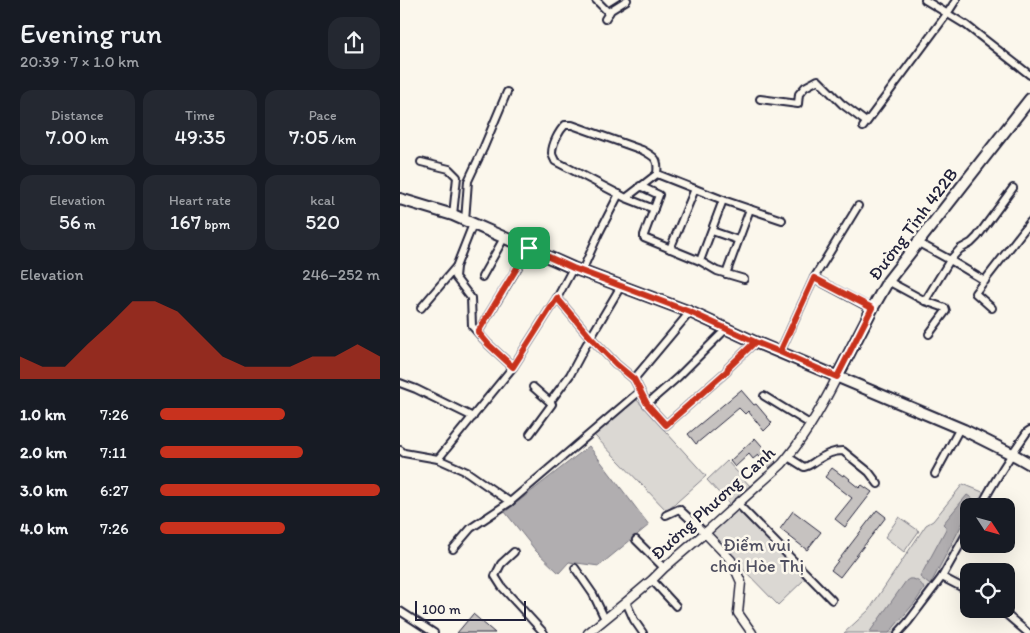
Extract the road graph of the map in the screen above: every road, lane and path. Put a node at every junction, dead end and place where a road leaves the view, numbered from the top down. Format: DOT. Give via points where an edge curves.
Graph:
graph roads {
  1 [pos="596,0"];
  2 [pos="627,0"];
  3 [pos="925,0"];
  4 [pos="956,0"];
  5 [pos="947,14"];
  6 [pos="1030,75"];
  7 [pos="507,92"];
  8 [pos="760,99"];
  9 [pos="1028,105"];
  10 [pos="421,162"];
  11 [pos="657,174"];
  12 [pos="640,186"];
  13 [pos="1013,188"];
  14 [pos="694,189"];
  15 [pos="619,194"];
  16 [pos="626,198"];
  17 [pos="400,199"];
  18 [pos="724,200"];
  19 [pos="858,206"];
  20 [pos="654,209"];
  21 [pos="750,209"];
  22 [pos="454,215"];
  23 [pos="782,220"];
  24 [pos="469,222"];
  25 [pos="1030,222"];
  26 [pos="712,230"];
  27 [pos="504,238"];
  28 [pos="738,240"];
  29 [pos="917,242"];
  30 [pos="529,248"];
  31 [pos="670,249"];
  32 [pos="950,260"];
  33 [pos="700,262"];
  34 [pos="456,267"];
  35 [pos="578,270"];
  36 [pos="726,274"];
  37 [pos="482,277"];
  38 [pos="814,278"];
  39 [pos="744,279"];
  40 [pos="888,281"];
  41 [pos="985,281"];
  42 [pos="621,286"];
  43 [pos="557,298"];
  44 [pos="924,301"];
  45 [pos="421,308"];
  46 [pos="872,308"];
  47 [pos="992,308"];
  48 [pos="690,312"];
  49 [pos="727,328"];
  50 [pos="478,332"];
  51 [pos="929,334"];
  52 [pos="590,337"];
  53 [pos="755,342"];
  54 [pos="780,352"];
  55 [pos="513,367"];
  56 [pos="837,377"];
  57 [pos="634,379"];
  58 [pos="400,383"];
  59 [pos="533,387"];
  60 [pos="640,391"];
  61 [pos="764,396"];
  62 [pos="550,402"];
  63 [pos="647,404"];
  64 [pos="473,417"];
  65 [pos="810,424"];
  66 [pos="960,428"];
  67 [pos="1030,430"];
  68 [pos="530,434"];
  69 [pos="401,454"];
  70 [pos="1012,454"];
  71 [pos="788,457"];
  72 [pos="438,459"];
  73 [pos="1030,464"];
  74 [pos="935,474"];
  75 [pos="878,484"];
  76 [pos="985,498"];
  77 [pos="510,502"];
  78 [pos="737,503"];
  79 [pos="666,515"];
  80 [pos="705,533"];
  81 [pos="636,540"];
  82 [pos="960,545"];
  83 [pos="453,549"];
  84 [pos="514,552"];
  85 [pos="575,568"];
  86 [pos="664,568"];
  87 [pos="942,577"];
  88 [pos="652,580"];
  89 [pos="960,586"];
  90 [pos="832,600"];
  91 [pos="626,602"];
  92 [pos="676,606"];
  93 [pos="400,611"];
  94 [pos="1010,618"];
  95 [pos="604,619"];
  96 [pos="434,633"];
  97 [pos="544,633"];
  98 [pos="588,633"];
  99 [pos="644,633"];
  100 [pos="752,633"];
  101 [pos="898,633"];
  102 [pos="1028,633"];
  1 -- 2 [label="street" via="607,16"];
  3 -- 5 [label="street"];
  4 -- 5 [label="street"];
  5 -- 6 [label="street"];
  5 -- 8 [label="street" via="864,124 818,80 799,94 798,104"];
  7 -- 24 [label="street" via="468,181"];
  9 -- 29 [label="main road, Đường Tỉnh 422B"];
  10 -- 22 [label="street" via="449,169 458,177"];
  11 -- 12 [label="street"];
  11 -- 14 [label="street"];
  11 -- 15 [label="street" via="657,161 642,150 565,125 553,147 555,161"];
  12 -- 16 [label="street"];
  12 -- 20 [label="street" via="659,195"];
  13 -- 32 [label="street" via="977,237"];
  14 -- 18 [label="street"];
  14 -- 31 [label="street"];
  15 -- 16 [label="street"];
  15 -- 35 [label="street"];
  16 -- 20 [label="street"];
  17 -- 22 [label="main road"];
  18 -- 21 [label="street"];
  18 -- 26 [label="street"];
  19 -- 38 [label="street"];
  20 -- 31 [label="street" via="644,238"];
  21 -- 23 [label="street"];
  21 -- 28 [label="street"];
  22 -- 24 [label="main road"];
  24 -- 27 [label="main road"];
  24 -- 34 [label="street"];
  25 -- 41 [label="street"];
  26 -- 28 [label="street"];
  26 -- 33 [label="street"];
  27 -- 30 [label="main road"];
  27 -- 37 [label="street"];
  28 -- 36 [label="street"];
  29 -- 32 [label="street"];
  29 -- 40 [label="main road, Đường Tỉnh 422B"];
  30 -- 35 [label="main road"];
  30 -- 50 [label="street"];
  31 -- 33 [label="street"];
  32 -- 41 [label="street"];
  32 -- 44 [label="street"];
  33 -- 36 [label="street"];
  34 -- 45 [label="street"];
  34 -- 50 [label="street" via="455,277 471,298 472,326"];
  35 -- 42 [label="main road"];
  35 -- 43 [label="street"];
  36 -- 39 [label="street"];
  38 -- 46 [label="street"];
  38 -- 54 [label="street"];
  40 -- 44 [label="street"];
  40 -- 46 [label="main road, Đường Tỉnh 422B"];
  41 -- 47 [label="street" via="975,293"];
  42 -- 48 [label="main road"];
  42 -- 52 [label="street"];
  43 -- 52 [label="street"];
  43 -- 55 [label="street"];
  44 -- 51 [label="street" via="946,311"];
  46 -- 56 [label="main road, Đường Tỉnh 422B"];
  48 -- 49 [label="main road"];
  48 -- 57 [label="street"];
  49 -- 53 [label="main road"];
  49 -- 63 [label="street"];
  50 -- 55 [label="street"];
  52 -- 57 [label="street"];
  52 -- 62 [label="street" via="570,375"];
  53 -- 54 [label="main road"];
  53 -- 63 [label="street" via="666,425"];
  54 -- 56 [label="main road"];
  55 -- 64 [label="street"];
  56 -- 65 [label="street, Đường Phương Canh"];
  56 -- 66 [label="main road"];
  57 -- 60 [label="street"];
  58 -- 64 [label="street"];
  59 -- 62 [label="street"];
  60 -- 63 [label="street"];
  60 -- 77 [label="street"];
  61 -- 65 [label="street"];
  62 -- 68 [label="street" via="552,404"];
  64 -- 72 [label="street"];
  65 -- 71 [label="street, Đường Phương Canh"];
  66 -- 70 [label="main road"];
  66 -- 74 [label="street"];
  67 -- 70 [label="street"];
  69 -- 72 [label="street"];
  70 -- 73 [label="main road"];
  70 -- 76 [label="street"];
  71 -- 75 [label="street" via="807,467 833,452 843,451 869,472"];
  71 -- 78 [label="street, Đường Phương Canh"];
  72 -- 77 [label="street" via="467,472"];
  77 -- 83 [label="street" via="471,528"];
  78 -- 80 [label="street, Đường Phương Canh"];
  78 -- 90 [label="street"];
  79 -- 80 [label="street" via="679,509"];
  80 -- 86 [label="street, Đường Phương Canh"];
  80 -- 100 [label="street" via="731,560 741,582 738,613"];
  81 -- 86 [label="street"];
  82 -- 87 [label="street"];
  84 -- 97 [label="street" via="501,564 495,576"];
  85 -- 95 [label="street" via="593,594"];
  86 -- 88 [label="street, Đường Phương Canh"];
  87 -- 89 [label="street"];
  87 -- 101 [label="street"];
  88 -- 91 [label="street, Đường Phương Canh"];
  88 -- 92 [label="street"];
  91 -- 95 [label="street, Đường Phương Canh"];
  91 -- 99 [label="street"];
  93 -- 96 [label="street"];
  94 -- 102 [label="street"];
  95 -- 98 [label="street, Đường Phương Canh"];
}
